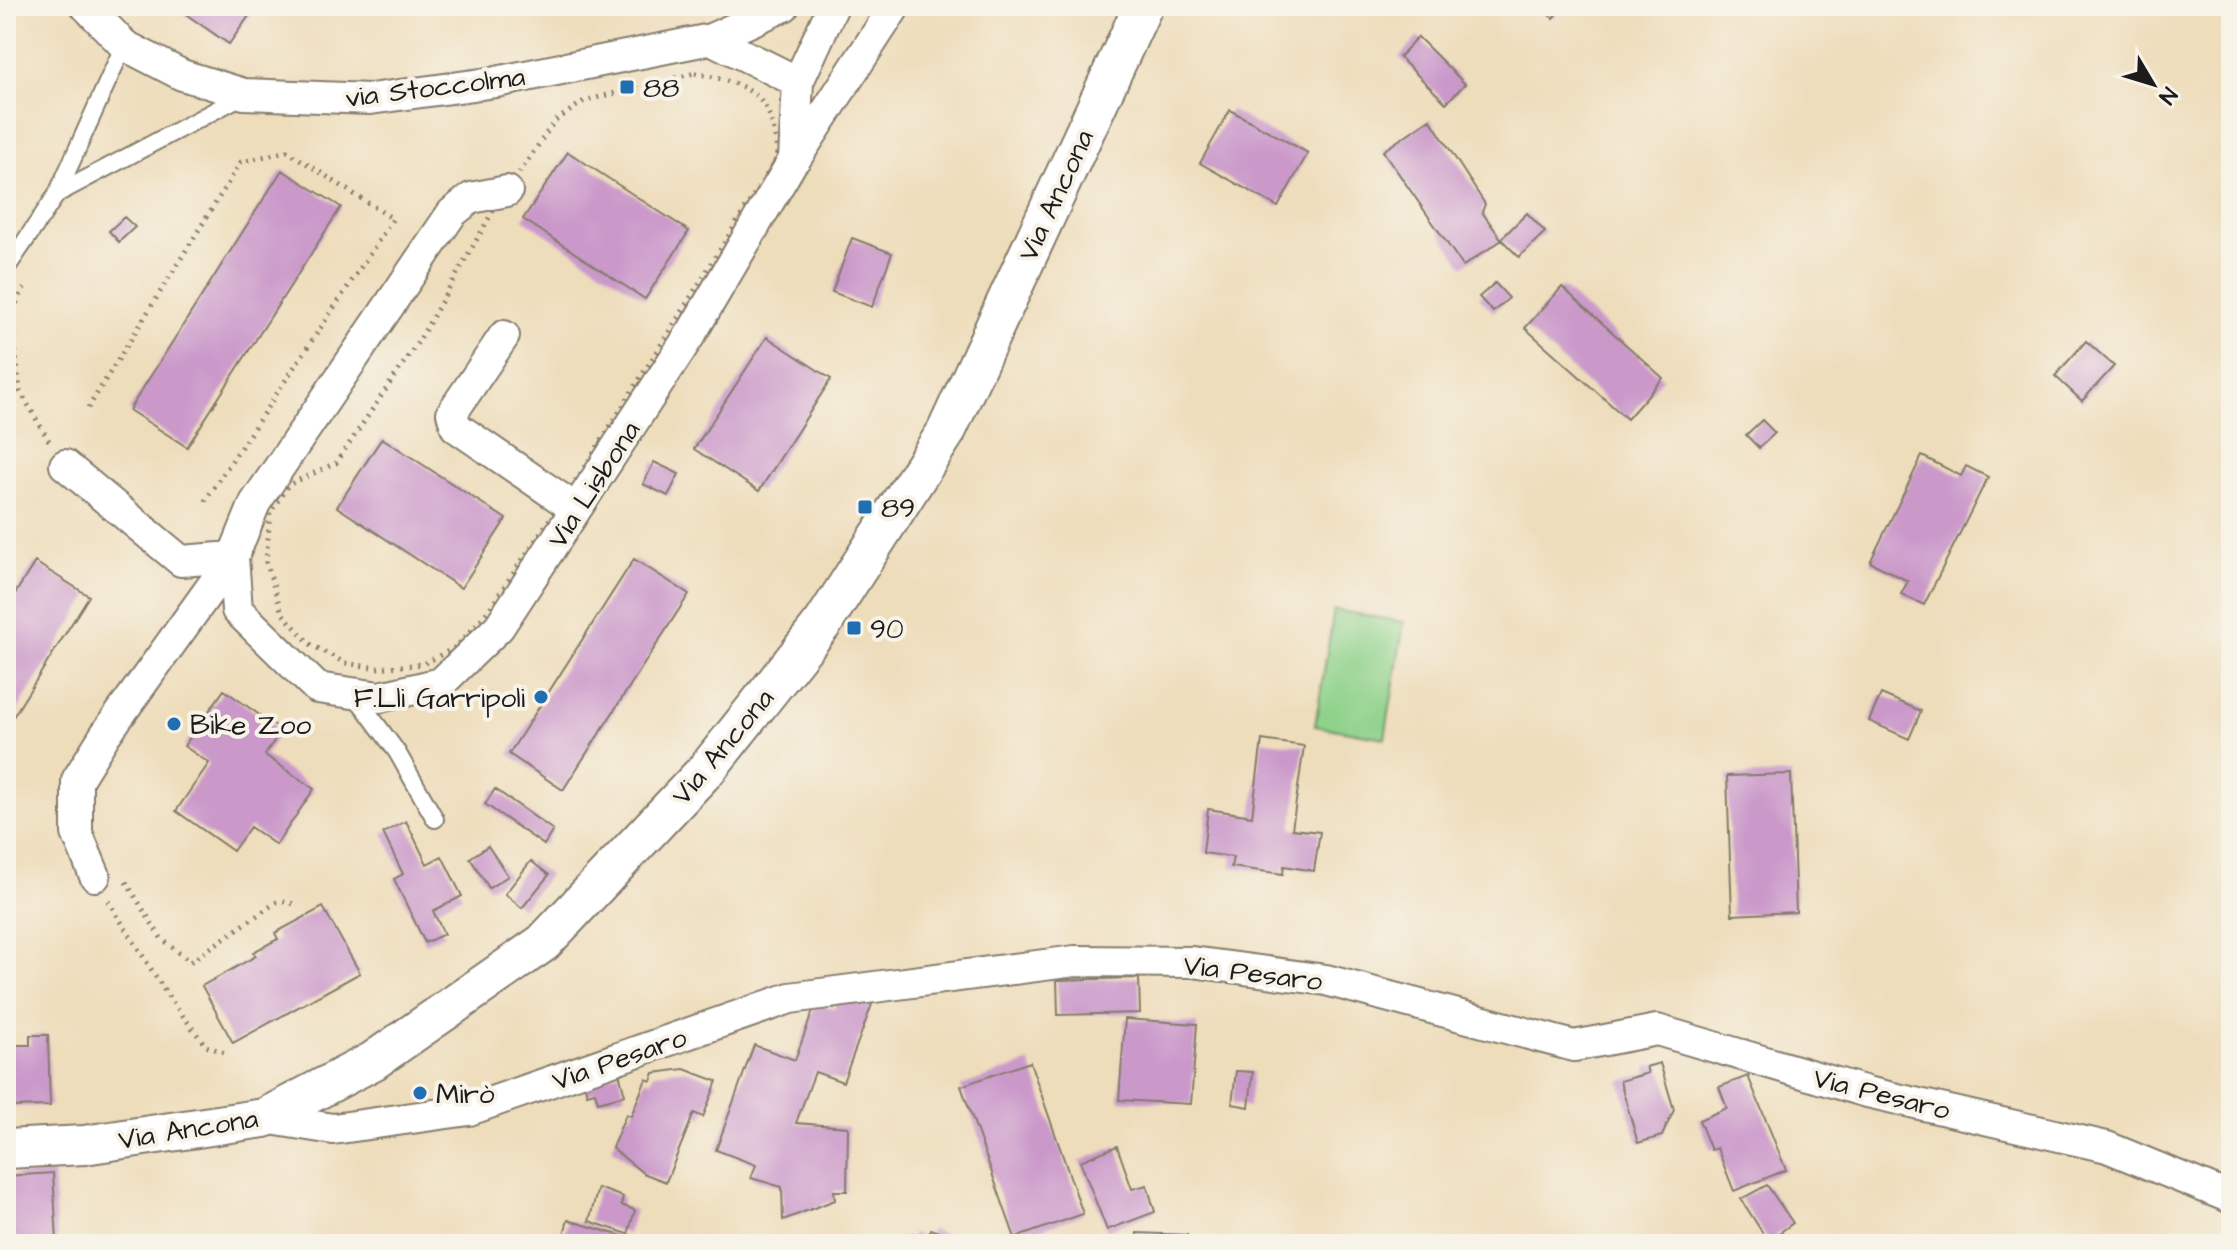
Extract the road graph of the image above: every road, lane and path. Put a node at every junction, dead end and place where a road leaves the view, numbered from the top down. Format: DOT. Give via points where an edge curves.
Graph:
graph roads {
  1 [pos="86,6"];
  2 [pos="784,6"];
  3 [pos="833,6"];
  4 [pos="895,6"];
  5 [pos="1143,6"];
  6 [pos="711,39"];
  7 [pos="124,45"];
  8 [pos="798,82"];
  9 [pos="244,94"];
  10 [pos="570,94"];
  11 [pos="584,101"];
  12 [pos="794,159"];
  13 [pos="507,191"];
  14 [pos="57,194"];
  15 [pos="6,269"];
  16 [pos="26,283"];
  17 [pos="11,318"];
  18 [pos="6,325"];
  19 [pos="504,336"];
  20 [pos="88,408"];
  21 [pos="65,465"];
  22 [pos="205,501"];
  23 [pos="576,509"];
  24 [pos="233,557"];
  25 [pos="354,693"];
  26 [pos="435,819"];
  27 [pos="108,874"];
  28 [pos="295,904"];
  29 [pos="228,1054"];
  30 [pos="264,1118"];
  31 [pos="6,1149"];
  32 [pos="2231,1198"];
  1 -- 7 [label="street, via Stoccolma"];
  2 -- 6 [label="street"];
  3 -- 8 [label="street, Via Lisbona"];
  4 -- 12 [label="street"];
  5 -- 30 [label="street, Via Ancona" via="946,432 823,623 707,769 543,943 373,1061"];
  6 -- 8 [label="street"];
  6 -- 9 [label="street, via Stoccolma" via="496,82 370,99"];
  7 -- 9 [label="street, via Stoccolma" via="182,75"];
  7 -- 14 [label="lane"];
  8 -- 12 [label="street, Via Lisbona"];
  9 -- 14 [label="lane"];
  10 -- 11 [label="path"];
  12 -- 23 [label="street, Via Lisbona" via="692,332"];
  13 -- 24 [label="street, Via Lisbona" via="471,198 452,213 255,503"];
  14 -- 15 [label="lane"];
  16 -- 17 [label="path"];
  17 -- 18 [label="path"];
  17 -- 21 [label="path" via="20,391"];
  19 -- 23 [label="street" via="452,413 456,427"];
  20 -- 22 [label="path" via="241,162 287,151 393,219"];
  21 -- 24 [label="street" via="181,561"];
  23 -- 25 [label="street, Via Lisbona" via="499,627 441,683 380,697"];
  24 -- 25 [label="street, Via Lisbona" via="237,610 317,688"];
  24 -- 27 [label="street, Via Lisbona" via="77,780 77,833"];
  25 -- 26 [label="lane" via="397,752"];
  27 -- 28 [label="path" via="161,938 190,962 278,901"];
  27 -- 29 [label="path" via="114,914 170,999 206,1046"];
  30 -- 31 [label="street, Via Ancona" via="84,1145"];
  30 -- 32 [label="street, Via Pesaro" via="333,1129 469,1110 790,998 1075,961 1192,962 1326,980 1574,1046 1657,1030 1867,1092 2107,1147"];
}
